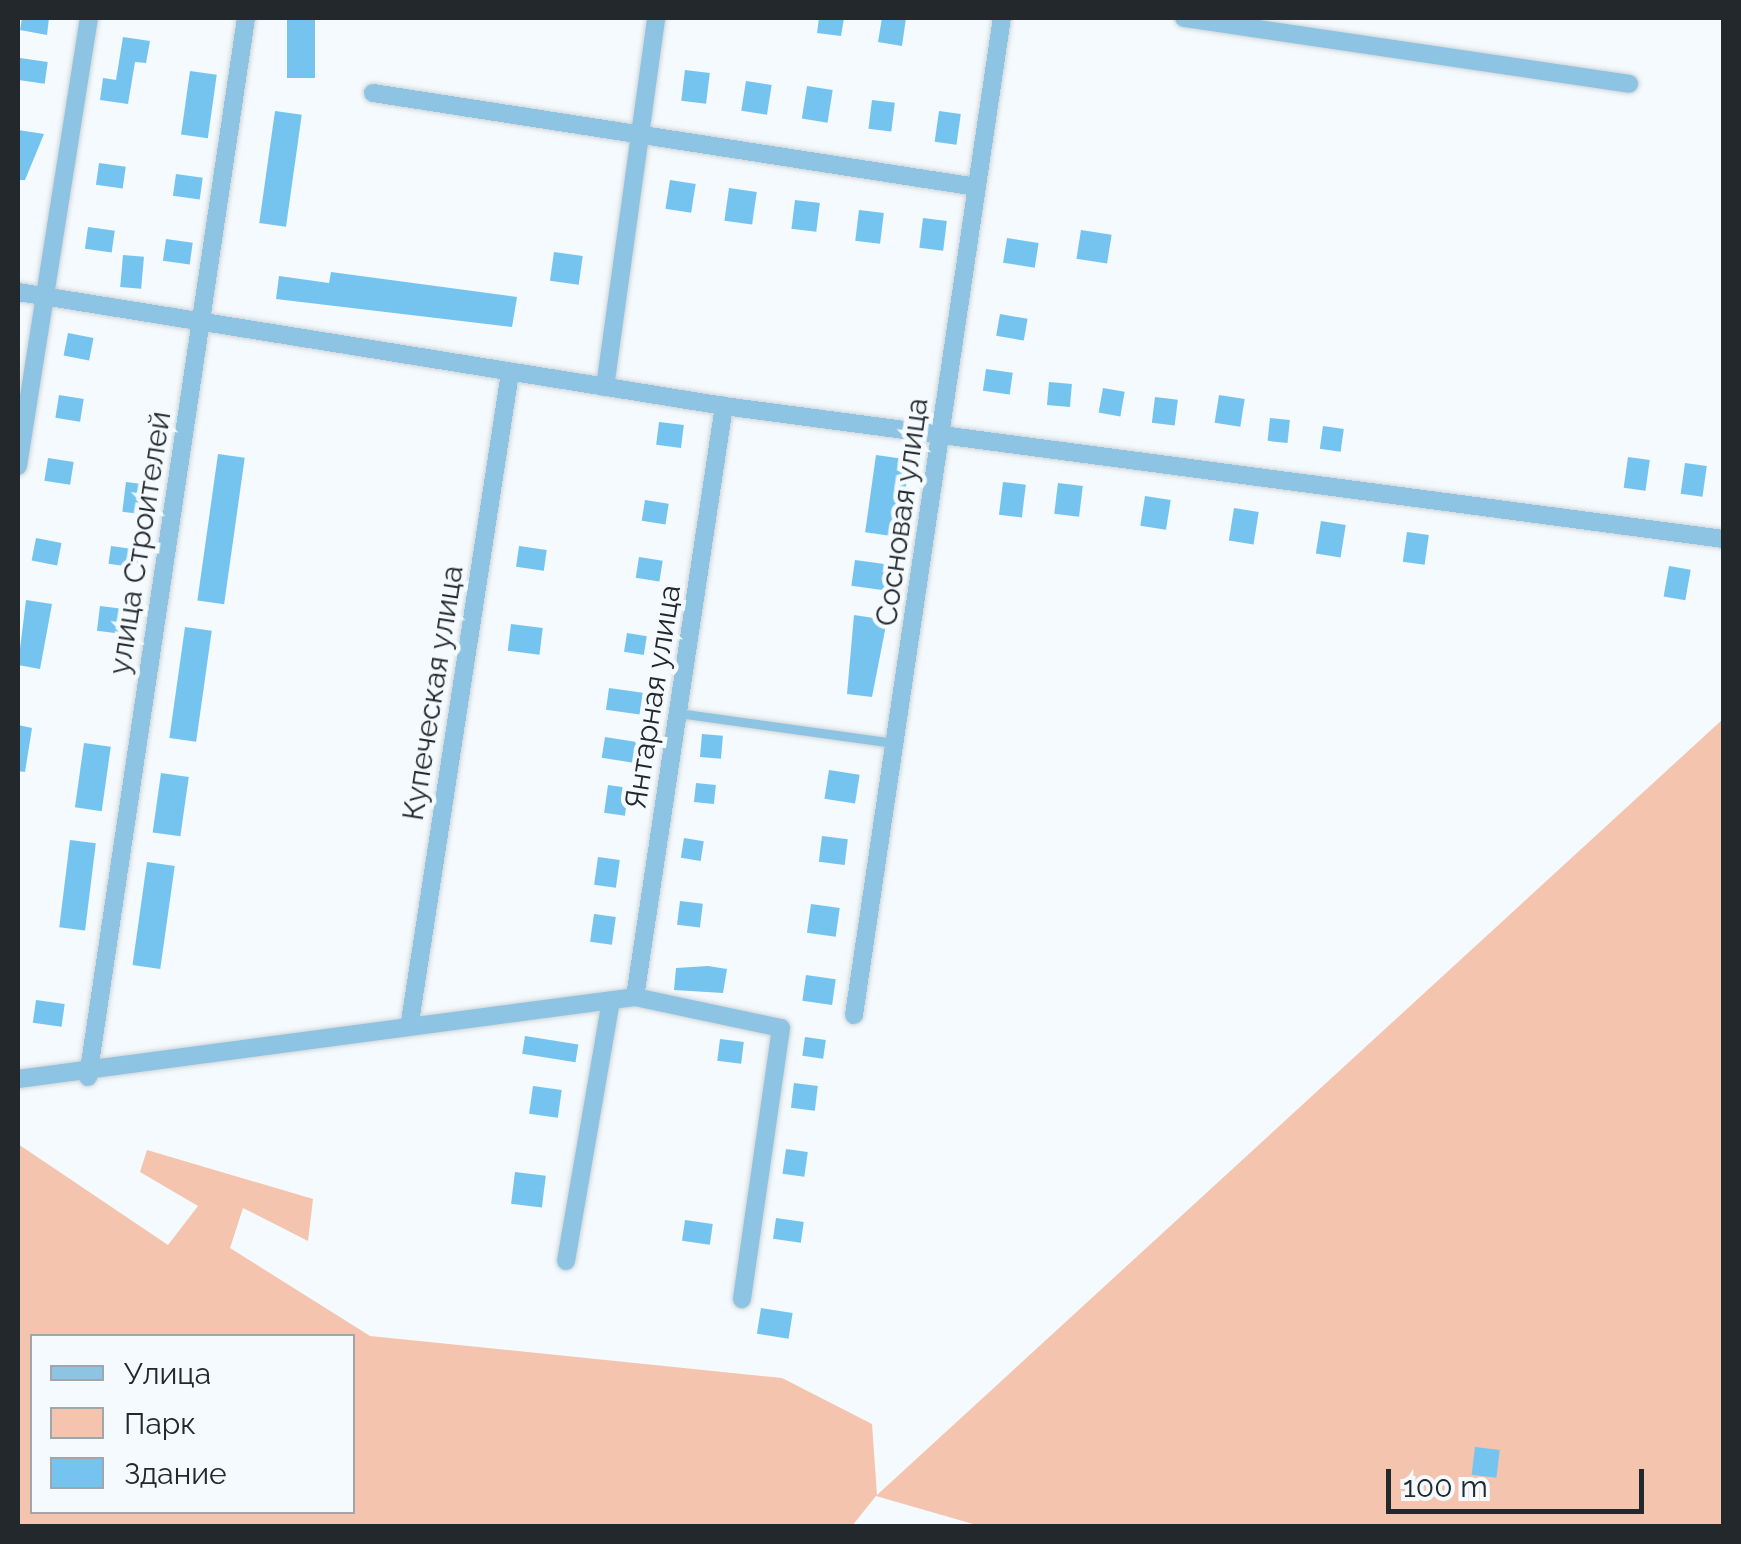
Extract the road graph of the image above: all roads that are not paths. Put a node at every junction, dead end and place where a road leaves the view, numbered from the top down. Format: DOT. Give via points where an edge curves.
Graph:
graph roads {
  1 [pos="89,18"];
  2 [pos="246,18"];
  3 [pos="656,18"];
  4 [pos="1002,18"];
  5 [pos="1184,18"];
  6 [pos="1630,84"];
  7 [pos="373,93"];
  8 [pos="640,136"];
  9 [pos="976,187"];
  10 [pos="18,292"];
  11 [pos="44,296"];
  12 [pos="201,323"];
  13 [pos="510,372"];
  14 [pos="605,387"];
  15 [pos="724,406"];
  16 [pos="941,428"];
  17 [pos="18,466"];
  18 [pos="1724,539"];
  19 [pos="678,713"];
  20 [pos="900,744"];
  21 [pos="635,997"];
  22 [pos="611,1002"];
  23 [pos="854,1014"];
  24 [pos="410,1022"];
  25 [pos="88,1077"];
  26 [pos="18,1080"];
  27 [pos="566,1261"];
  28 [pos="742,1299"];
  1 -- 11 [label="street"];
  2 -- 12 [label="street, улица Строителей"];
  3 -- 8 [label="street"];
  4 -- 9 [label="street, Сосновая улица"];
  5 -- 6 [label="street"];
  7 -- 8 [label="street"];
  8 -- 9 [label="street"];
  8 -- 14 [label="street"];
  9 -- 16 [label="street, Сосновая улица"];
  10 -- 11 [label="street"];
  11 -- 12 [label="street"];
  11 -- 17 [label="street"];
  12 -- 13 [label="street"];
  12 -- 25 [label="street, улица Строителей"];
  13 -- 14 [label="street"];
  13 -- 24 [label="street, Купеческая улица"];
  14 -- 15 [label="street"];
  15 -- 16 [label="street"];
  15 -- 19 [label="street, Янтарная улица"];
  16 -- 18 [label="street"];
  16 -- 20 [label="street, Сосновая улица"];
  19 -- 20 [label="lane"];
  19 -- 21 [label="street, Янтарная улица"];
  20 -- 23 [label="street, Сосновая улица"];
  21 -- 22 [label="street"];
  21 -- 28 [label="street" via="781,1028"];
  22 -- 24 [label="street"];
  22 -- 27 [label="street"];
  24 -- 25 [label="street"];
  25 -- 26 [label="street"];
}
